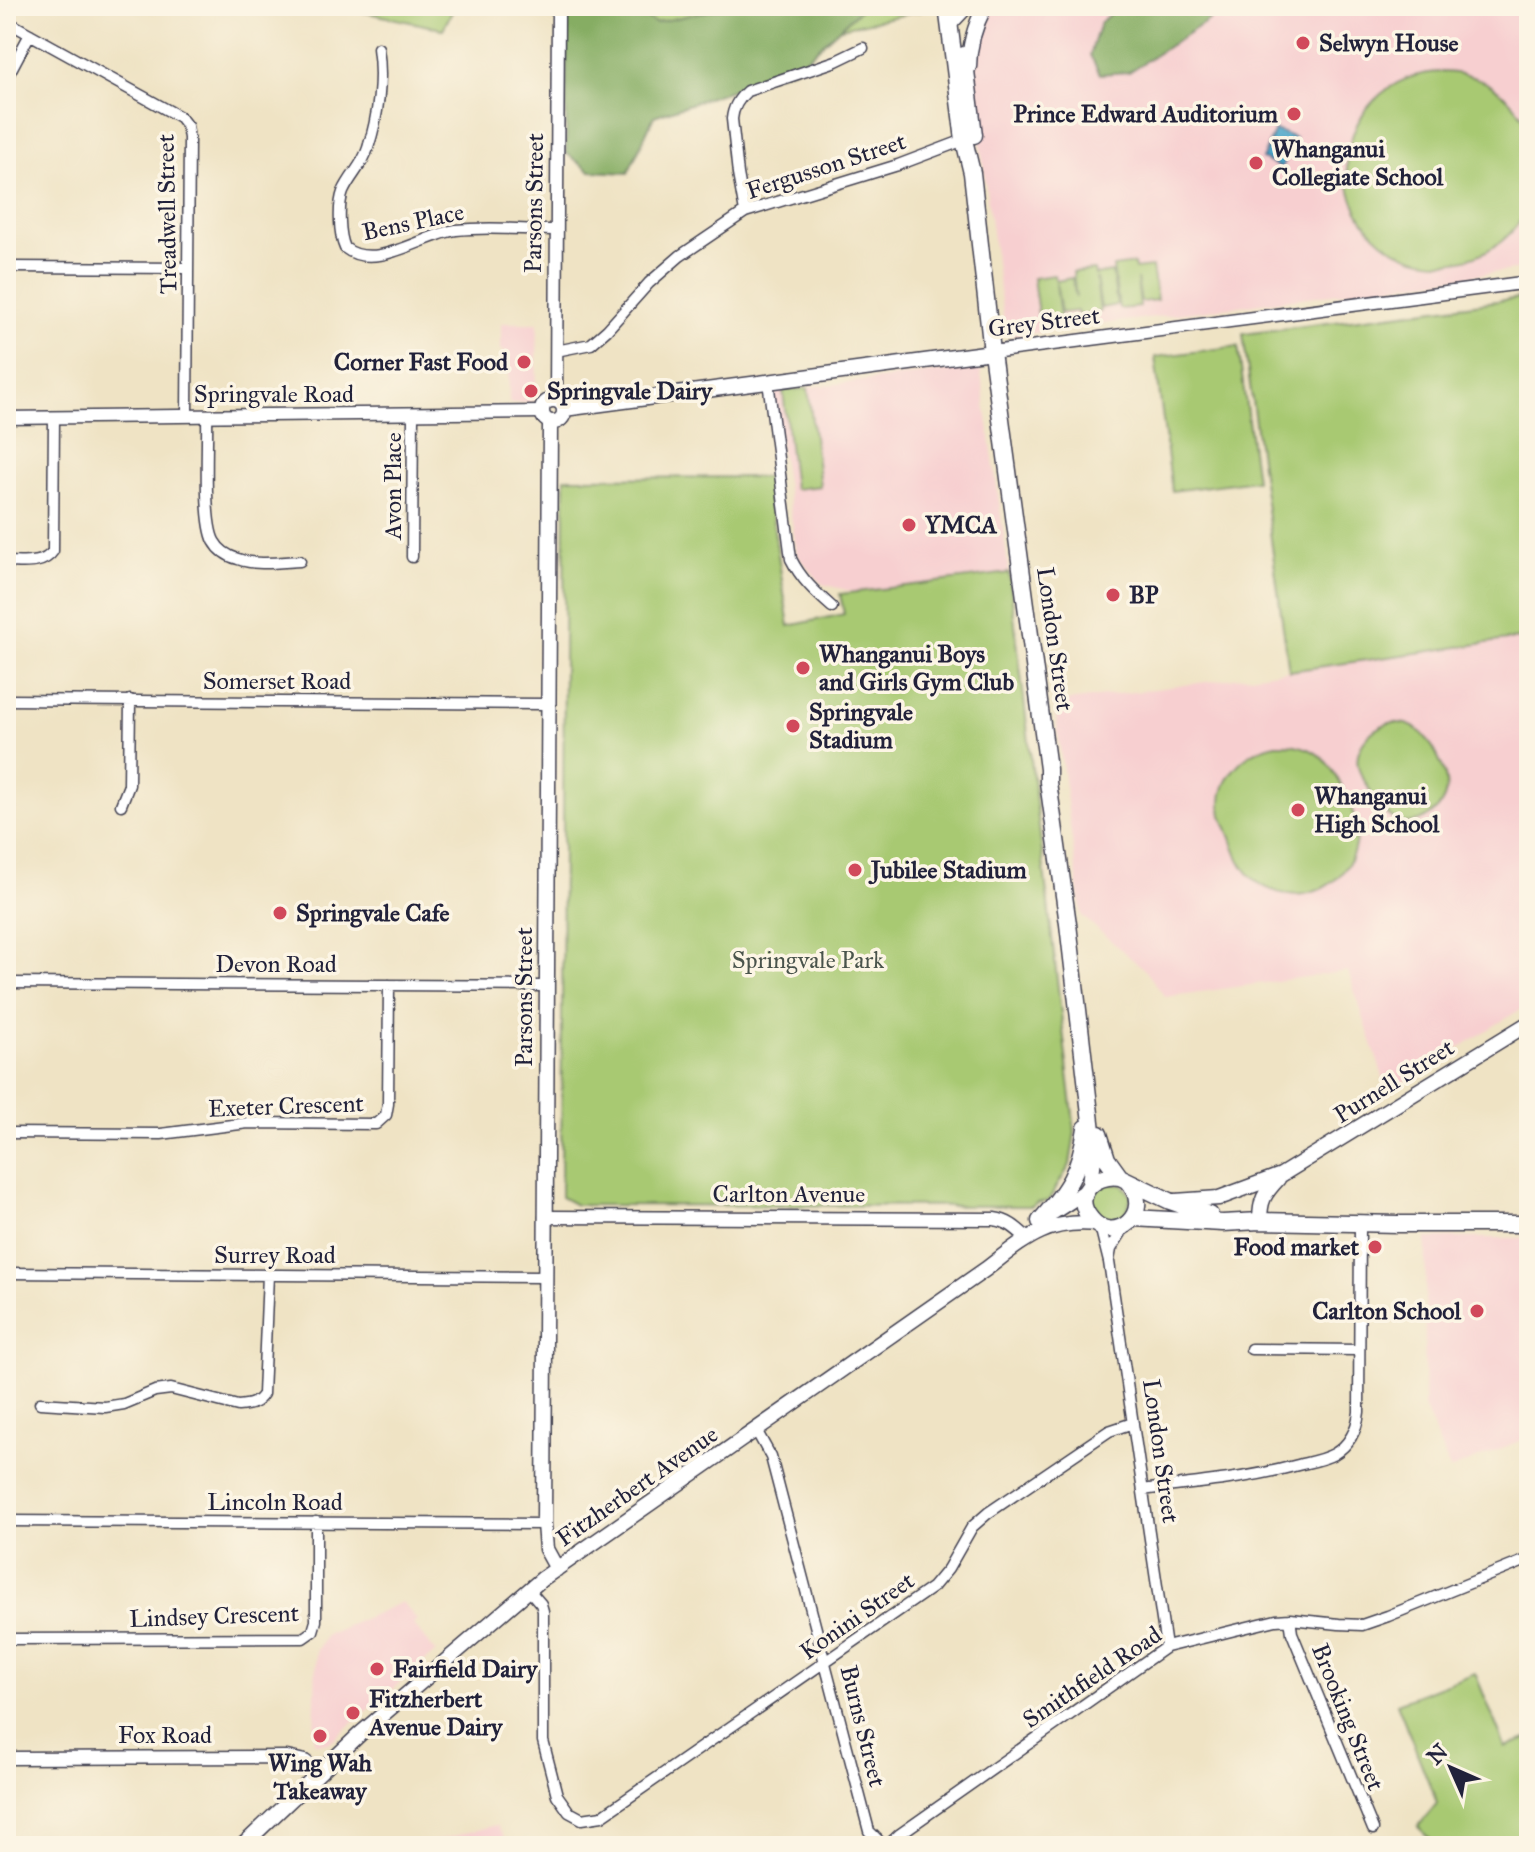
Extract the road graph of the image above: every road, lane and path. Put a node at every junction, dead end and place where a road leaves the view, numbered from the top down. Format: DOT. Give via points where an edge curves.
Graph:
graph roads {
  1 [pos="558,6"];
  2 [pos="985,6"];
  3 [pos="955,12"];
  4 [pos="6,21"];
  5 [pos="30,34"];
  6 [pos="378,48"];
  7 [pos="863,48"];
  8 [pos="6,79"];
  9 [pos="969,90"];
  10 [pos="964,140"];
  11 [pos="972,173"];
  12 [pos="745,212"];
  13 [pos="555,230"];
  14 [pos="6,267"];
  15 [pos="188,268"];
  16 [pos="1529,282"];
  17 [pos="556,351"];
  18 [pos="992,352"];
  19 [pos="768,381"];
  20 [pos="560,404"];
  21 [pos="413,415"];
  22 [pos="187,416"];
  23 [pos="207,416"];
  24 [pos="54,417"];
  25 [pos="546,417"];
  26 [pos="6,418"];
  27 [pos="412,557"];
  28 [pos="300,561"];
  29 [pos="6,562"];
  30 [pos="832,607"];
  31 [pos="6,700"];
  32 [pos="130,700"];
  33 [pos="548,704"];
  34 [pos="121,805"];
  35 [pos="6,983"];
  36 [pos="389,985"];
  37 [pos="546,986"];
  38 [pos="1529,1023"];
  39 [pos="1089,1111"];
  40 [pos="6,1133"];
  41 [pos="1281,1175"];
  42 [pos="1124,1179"];
  43 [pos="1088,1188"];
  44 [pos="1170,1201"];
  45 [pos="545,1217"];
  46 [pos="1040,1221"];
  47 [pos="1130,1221"];
  48 [pos="1239,1221"];
  49 [pos="1260,1221"];
  50 [pos="1360,1222"];
  51 [pos="1529,1224"];
  52 [pos="1098,1225"];
  53 [pos="1027,1238"];
  54 [pos="1109,1262"];
  55 [pos="6,1273"];
  56 [pos="268,1275"];
  57 [pos="544,1277"];
  58 [pos="1251,1349"];
  59 [pos="1358,1350"];
  60 [pos="40,1403"];
  61 [pos="1133,1423"];
  62 [pos="756,1430"];
  63 [pos="1143,1490"];
  64 [pos="6,1521"];
  65 [pos="316,1522"];
  66 [pos="544,1524"];
  67 [pos="1529,1559"];
  68 [pos="557,1569"];
  69 [pos="529,1590"];
  70 [pos="1290,1619"];
  71 [pos="6,1639"];
  72 [pos="1166,1647"];
  73 [pos="826,1662"];
  74 [pos="6,1758"];
  75 [pos="320,1773"];
  76 [pos="1373,1829"];
  77 [pos="242,1846"];
  78 [pos="884,1846"];
  1 -- 13 [label="street, Parsons Street"];
  2 -- 9 [label="main road" via="970,47"];
  3 -- 9 [label="highway, London Street"];
  3 -- 10 [label="highway, London Street"];
  4 -- 5 [label="street, Treadwell Street"];
  5 -- 8 [label="street"];
  5 -- 15 [label="street, Treadwell Street" via="185,121"];
  6 -- 13 [label="street, Bens Place" via="381,70 369,144 342,195 345,248 356,255 382,254 456,230"];
  7 -- 12 [label="street" via="747,91 737,102 732,119"];
  9 -- 11 [label="highway, London Street"];
  10 -- 11 [label="highway, London Street"];
  10 -- 12 [label="street, Fergusson Street"];
  11 -- 18 [label="highway, London Street"];
  12 -- 17 [label="street, Fergusson Street" via="680,256 591,344"];
  13 -- 17 [label="street, Parsons Street"];
  14 -- 15 [label="street"];
  15 -- 22 [label="street, Treadwell Street"];
  16 -- 18 [label="street, Grey Street"];
  17 -- 20 [label="street, Parsons Street"];
  18 -- 19 [label="main road, Grey Street"];
  18 -- 39 [label="highway, London Street"];
  19 -- 20 [label="main road, Grey Street"];
  19 -- 30 [label="street" via="791,559 807,585"];
  20 -- 25 [label="main road" via="561,419"];
  21 -- 23 [label="street, Springvale Road"];
  21 -- 25 [label="street, Springvale Road"];
  21 -- 27 [label="street, Avon Place"];
  22 -- 23 [label="street, Springvale Road"];
  22 -- 24 [label="street, Springvale Road"];
  23 -- 28 [label="street" via="208,508 216,545 242,561"];
  24 -- 26 [label="street, Springvale Road"];
  24 -- 29 [label="street" via="53,551 43,561"];
  25 -- 33 [label="main road, Parsons Street"];
  31 -- 32 [label="street, Somerset Road"];
  32 -- 33 [label="street, Somerset Road"];
  32 -- 34 [label="street" via="129,785"];
  33 -- 37 [label="main road, Parsons Street"];
  35 -- 36 [label="street, Devon Road"];
  36 -- 37 [label="street, Devon Road"];
  36 -- 40 [label="street, Exeter Crescent" via="388,1104 376,1124 248,1123 161,1134"];
  37 -- 45 [label="main road, Parsons Street"];
  38 -- 41 [label="main road, Purnell Street"];
  39 -- 42 [label="highway, London Street" via="1107,1160"];
  39 -- 43 [label="highway, London Street" via="1094,1148"];
  39 -- 46 [label="highway" via="1071,1183"];
  41 -- 44 [label="main road, Purnell Street" via="1219,1198"];
  41 -- 49 [label="main road, Purnell Street" via="1265,1193"];
  42 -- 43 [label="highway" via="1103,1177"];
  42 -- 44 [label="highway"];
  42 -- 47 [label="highway" via="1138,1203"];
  43 -- 46 [label="main road"];
  43 -- 52 [label="highway" via="1087,1214"];
  44 -- 48 [label="highway"];
  45 -- 53 [label="street, Carlton Avenue" via="995,1219 1013,1225"];
  45 -- 57 [label="main road, Parsons Street"];
  46 -- 53 [label="main road"];
  47 -- 48 [label="highway"];
  47 -- 52 [label="highway" via="1119,1228"];
  47 -- 54 [label="street" via="1111,1249"];
  48 -- 49 [label="highway"];
  49 -- 50 [label="highway"];
  50 -- 51 [label="highway"];
  50 -- 59 [label="street"];
  52 -- 53 [label="main road, Fitzherbert Avenue" via="1061,1224"];
  52 -- 54 [label="street, London Street"];
  53 -- 62 [label="main road, Fitzherbert Avenue"];
  54 -- 61 [label="street, London Street"];
  55 -- 56 [label="street, Surrey Road"];
  56 -- 57 [label="street, Surrey Road"];
  56 -- 60 [label="street" via="259,1401 238,1406 171,1389 105,1407"];
  57 -- 66 [label="main road, Parsons Street"];
  58 -- 59 [label="street"];
  59 -- 63 [label="street" via="1358,1423 1334,1454 1259,1475"];
  61 -- 63 [label="street, London Street"];
  61 -- 73 [label="street, Konini Street" via="1109,1431 988,1513 972,1527 933,1587"];
  62 -- 68 [label="main road, Fitzherbert Avenue"];
  62 -- 73 [label="street, Burns Street" via="771,1457"];
  63 -- 72 [label="street, London Street"];
  64 -- 65 [label="street, Lincoln Road"];
  65 -- 66 [label="street, Lincoln Road"];
  65 -- 71 [label="street, Lindsey Crescent" via="316,1621 303,1638"];
  66 -- 68 [label="main road, Parsons Street" via="546,1549"];
  67 -- 70 [label="street, Smithfield Road" via="1362,1625"];
  68 -- 69 [label="main road, Fitzherbert Avenue"];
  69 -- 73 [label="street, Konini Street" via="543,1611 543,1741 557,1795 582,1819 602,1816"];
  69 -- 75 [label="main road, Fitzherbert Avenue"];
  70 -- 72 [label="street, Smithfield Road"];
  70 -- 76 [label="street, Brooking Street"];
  72 -- 78 [label="street, Smithfield Road"];
  73 -- 78 [label="street, Burns Street" via="869,1831"];
  74 -- 75 [label="street, Fox Road" via="287,1757 305,1761"];
  75 -- 77 [label="main road, Fitzherbert Avenue"];
}
